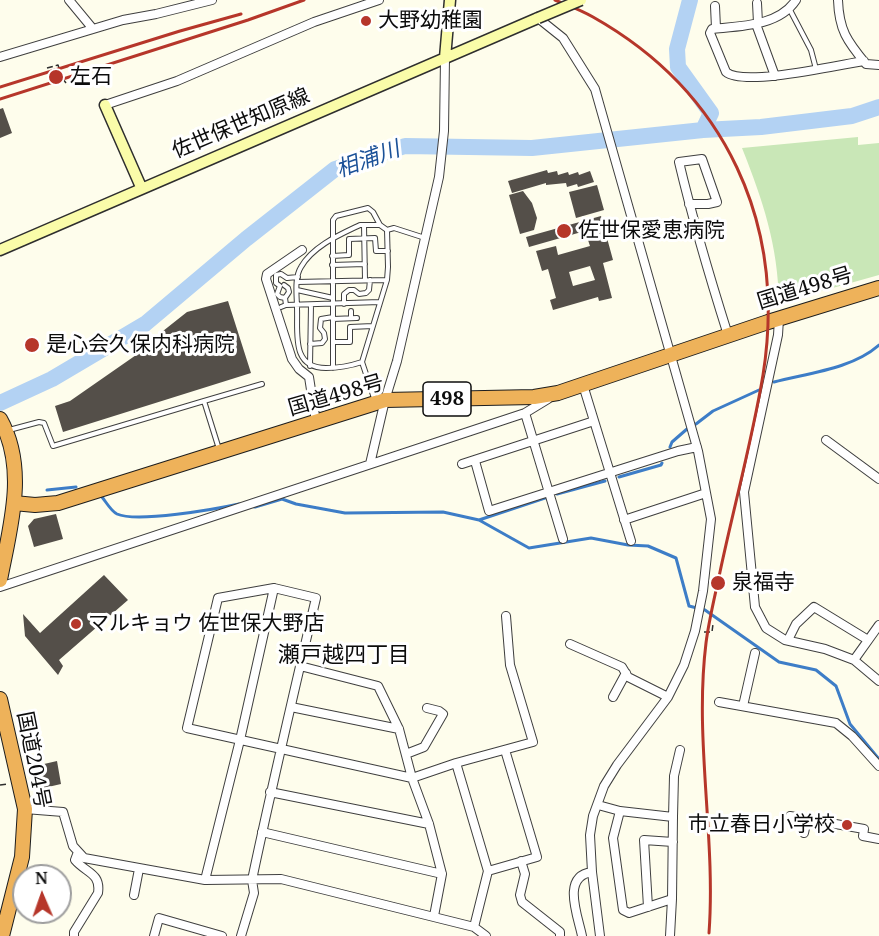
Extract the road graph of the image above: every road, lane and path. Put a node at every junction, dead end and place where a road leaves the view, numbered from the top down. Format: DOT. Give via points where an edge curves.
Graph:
graph roads {
  1 [pos="69,0"];
  2 [pos="212,0"];
  3 [pos="379,0"];
  4 [pos="450,0"];
  5 [pos="581,0"];
  6 [pos="796,0"];
  7 [pos="838,0"];
  8 [pos="757,3"];
  9 [pos="715,6"];
  10 [pos="790,10"];
  11 [pos="538,18"];
  12 [pos="757,23"];
  13 [pos="716,28"];
  14 [pos="93,29"];
  15 [pos="0,57"];
  16 [pos="445,58"];
  17 [pos="864,61"];
  18 [pos="879,65"];
  19 [pos="47,68"];
  20 [pos="816,69"];
  21 [pos="775,76"];
  22 [pos="66,83"];
  23 [pos="105,105"];
  24 [pos="141,188"];
  25 [pos="689,204"];
  26 [pos="364,225"];
  27 [pos="380,225"];
  28 [pos="387,230"];
  29 [pos="332,238"];
  30 [pos="365,238"];
  31 [pos="425,238"];
  32 [pos="0,250"];
  33 [pos="302,250"];
  34 [pos="388,251"];
  35 [pos="332,256"];
  36 [pos="365,264"];
  37 [pos="332,265"];
  38 [pos="287,278"];
  39 [pos="297,280"];
  40 [pos="368,280"];
  41 [pos="387,280"];
  42 [pos="333,281"];
  43 [pos="282,286"];
  44 [pos="879,288"];
  45 [pos="297,290"];
  46 [pos="285,298"];
  47 [pos="333,298"];
  48 [pos="380,302"];
  49 [pos="333,304"];
  50 [pos="344,304"];
  51 [pos="297,305"];
  52 [pos="310,305"];
  53 [pos="351,311"];
  54 [pos="333,318"];
  55 [pos="351,318"];
  56 [pos="357,318"];
  57 [pos="779,319"];
  58 [pos="373,326"];
  59 [pos="728,336"];
  60 [pos="333,342"];
  61 [pos="310,344"];
  62 [pos="670,355"];
  63 [pos="362,362"];
  64 [pos="310,366"];
  65 [pos="333,368"];
  66 [pos="262,384"];
  67 [pos="583,385"];
  68 [pos="558,393"];
  69 [pos="204,401"];
  70 [pos="380,402"];
  71 [pos="525,412"];
  72 [pos="594,421"];
  73 [pos="316,422"];
  74 [pos="3,425"];
  75 [pos="826,440"];
  76 [pos="533,441"];
  77 [pos="697,447"];
  78 [pos="220,452"];
  79 [pos="474,461"];
  80 [pos="370,464"];
  81 [pos="462,464"];
  82 [pos="610,474"];
  83 [pos="879,478"];
  84 [pos="549,491"];
  85 [pos="706,493"];
  86 [pos="14,503"];
  87 [pos="624,520"];
  88 [pos="563,540"];
  89 [pos="631,541"];
  90 [pos="0,580"];
  91 [pos="0,587"];
  92 [pos="274,588"];
  93 [pos="506,616"];
  94 [pos="713,624"];
  95 [pos="879,626"];
  96 [pos="695,631"];
  97 [pos="788,640"];
  98 [pos="868,640"];
  99 [pos="570,644"];
  100 [pos="755,653"];
  101 [pos="854,660"];
  102 [pos="300,666"];
  103 [pos="626,673"];
  104 [pos="879,681"];
  105 [pos="613,697"];
  106 [pos="668,697"];
  107 [pos="0,699"];
  108 [pos="718,702"];
  109 [pos="743,706"];
  110 [pos="291,708"];
  111 [pos="428,708"];
  112 [pos="399,729"];
  113 [pos="240,740"];
  114 [pos="280,748"];
  115 [pos="505,750"];
  116 [pos="680,750"];
  117 [pos="406,754"];
  118 [pos="456,763"];
  119 [pos="879,766"];
  120 [pos="412,778"];
  121 [pos="0,785"];
  122 [pos="16,785"];
  123 [pos="270,792"];
  124 [pos="597,805"];
  125 [pos="25,810"];
  126 [pos="620,811"];
  127 [pos="790,816"];
  128 [pos="673,817"];
  129 [pos="807,819"];
  130 [pos="429,824"];
  131 [pos="262,832"];
  132 [pos="804,833"];
  133 [pos="879,839"];
  134 [pos="672,842"];
  135 [pos="78,852"];
  136 [pos="521,861"];
  137 [pos="139,869"];
  138 [pos="488,871"];
  139 [pos="592,872"];
  140 [pos="442,874"];
  141 [pos="205,880"];
  142 [pos="252,880"];
  143 [pos="134,895"];
  144 [pos="672,899"];
  145 [pos="648,907"];
  146 [pos="434,916"];
  147 [pos="474,927"];
  148 [pos="2,936"];
  149 [pos="74,936"];
  150 [pos="154,936"];
  151 [pos="222,936"];
  152 [pos="241,936"];
  153 [pos="486,936"];
  154 [pos="560,936"];
  155 [pos="582,936"];
  156 [pos="600,936"];
  157 [pos="670,936"];
  1 -- 14 [label="street"];
  2 -- 14 [label="street"];
  3 -- 23 [label="street" via="314,22 177,81"];
  4 -- 16 [label="main road"];
  5 -- 11 [label="main road, 佐世保世知原線, bridge"];
  6 -- 10 [label="street"];
  7 -- 17 [label="street" via="839,22 845,37"];
  8 -- 12 [label="street"];
  9 -- 13 [label="street"];
  10 -- 12 [label="street"];
  10 -- 20 [label="lane" via="811,50"];
  11 -- 16 [label="main road, 佐世保世知原線"];
  11 -- 62 [label="street" via="563,38 595,89"];
  12 -- 13 [label="street"];
  12 -- 21 [label="street"];
  13 -- 21 [label="street" via="710,33 726,72 739,78"];
  14 -- 15 [label="street"];
  16 -- 24 [label="main road, 佐世保世知原線"];
  16 -- 31 [label="street" via="439,177"];
  17 -- 18 [label="street"];
  17 -- 20 [label="street"];
  19 -- 22 [label="path" via="58,65"];
  20 -- 21 [label="street"];
  23 -- 24 [label="main road"];
  24 -- 32 [label="main road, 佐世保世知原線"];
  25 -- 25 [label="street" via="679,162 702,159 717,202"];
  25 -- 59 [label="street"];
  26 -- 27 [label="lane"];
  26 -- 29 [label="lane"];
  26 -- 30 [label="lane"];
  27 -- 28 [label="lane"];
  27 -- 29 [label="lane" via="368,208 336,216"];
  28 -- 31 [label="lane" via="394,228"];
  28 -- 34 [label="lane"];
  29 -- 35 [label="lane"];
  29 -- 39 [label="lane" via="307,259"];
  30 -- 34 [label="lane" via="375,238 376,251"];
  30 -- 35 [label="lane" via="349,239 349,255"];
  30 -- 36 [label="lane"];
  31 -- 70 [label="street" via="397,361"];
  33 -- 73 [label="street" via="267,274 266,279 292,358 309,377"];
  34 -- 41 [label="lane"];
  35 -- 37 [label="lane"];
  36 -- 37 [label="lane"];
  36 -- 40 [label="lane"];
  37 -- 42 [label="lane"];
  38 -- 39 [label="lane"];
  38 -- 43 [label="lane"];
  38 -- 43 [label="lane" via="281,273 276,275 276,284"];
  39 -- 42 [label="lane"];
  39 -- 45 [label="lane"];
  40 -- 41 [label="lane"];
  40 -- 42 [label="lane"];
  40 -- 50 [label="lane" via="366,293 349,290 344,294"];
  41 -- 48 [label="lane"];
  42 -- 47 [label="lane"];
  43 -- 46 [label="lane" via="289,292"];
  43 -- 46 [label="lane" via="277,294"];
  44 -- 57 [label="highway, 国道498号 / 498"];
  45 -- 47 [label="lane"];
  45 -- 51 [label="lane"];
  46 -- 51 [label="lane" via="284,306"];
  47 -- 49 [label="lane"];
  48 -- 50 [label="lane"];
  48 -- 58 [label="lane"];
  49 -- 50 [label="lane"];
  49 -- 52 [label="lane"];
  49 -- 54 [label="lane"];
  51 -- 52 [label="lane"];
  51 -- 64 [label="lane" via="298,347"];
  52 -- 61 [label="lane"];
  53 -- 55 [label="lane"];
  54 -- 55 [label="lane"];
  54 -- 60 [label="lane"];
  54 -- 61 [label="lane" via="321,319 325,339 322,343"];
  55 -- 56 [label="lane"];
  57 -- 59 [label="highway, 国道498号 / 498"];
  57 -- 97 [label="street" via="744,492 755,607 766,628"];
  58 -- 60 [label="lane" via="350,327 350,342"];
  58 -- 63 [label="lane"];
  59 -- 62 [label="highway, 国道498号 / 498"];
  60 -- 65 [label="lane"];
  61 -- 64 [label="lane"];
  62 -- 67 [label="highway, 国道498号 / 498"];
  62 -- 77 [label="street"];
  63 -- 65 [label="lane"];
  63 -- 70 [label="lane"];
  64 -- 65 [label="lane"];
  66 -- 69 [label="lane"];
  67 -- 68 [label="highway, 国道498号 / 498"];
  67 -- 72 [label="street"];
  68 -- 70 [label="highway, 国道498号 / 498"];
  68 -- 71 [label="street"];
  69 -- 74 [label="lane" via="53,446 44,423"];
  69 -- 78 [label="lane"];
  70 -- 73 [label="highway, 国道498号 / 498"];
  70 -- 80 [label="street"];
  71 -- 76 [label="street"];
  71 -- 80 [label="street"];
  72 -- 76 [label="street"];
  72 -- 82 [label="street"];
  73 -- 78 [label="highway, 国道498号 / 498"];
  74 -- 86 [label="highway" via="14,460"];
  75 -- 83 [label="street"];
  76 -- 79 [label="street"];
  76 -- 84 [label="street"];
  77 -- 82 [label="street"];
  77 -- 85 [label="street"];
  78 -- 86 [label="highway, 国道498号 / 498" via="58,503"];
  79 -- 81 [label="street"];
  79 -- 84 [label="street" via="489,511"];
  80 -- 91 [label="street"];
  82 -- 84 [label="street"];
  82 -- 87 [label="street"];
  84 -- 88 [label="street"];
  85 -- 87 [label="street"];
  85 -- 96 [label="street" via="711,519"];
  86 -- 90 [label="highway"];
  87 -- 89 [label="street"];
  92 -- 102 [label="street" via="316,598"];
  92 -- 113 [label="street"];
  92 -- 113 [label="street" via="218,598 187,728"];
  93 -- 115 [label="street" via="510,665 533,742"];
  94 -- 96 [label="path" via="712,632"];
  95 -- 98 [label="street"];
  96 -- 106 [label="street"];
  97 -- 98 [label="street" via="796,624 814,607"];
  97 -- 101 [label="street"];
  98 -- 101 [label="street"];
  99 -- 103 [label="street" via="622,667"];
  100 -- 109 [label="street"];
  101 -- 104 [label="street"];
  102 -- 110 [label="street"];
  102 -- 112 [label="street" via="378,686"];
  103 -- 105 [label="street"];
  103 -- 106 [label="street"];
  106 -- 124 [label="street" via="617,765"];
  107 -- 122 [label="highway, 国道204号"];
  108 -- 109 [label="street"];
  109 -- 119 [label="street" via="836,723"];
  110 -- 112 [label="street"];
  110 -- 114 [label="street"];
  111 -- 117 [label="street" via="443,714 424,747"];
  112 -- 117 [label="street"];
  113 -- 114 [label="street"];
  113 -- 141 [label="street"];
  114 -- 120 [label="street"];
  114 -- 123 [label="street"];
  115 -- 118 [label="street"];
  115 -- 136 [label="street" via="537,857"];
  116 -- 128 [label="street" via="674,776"];
  117 -- 120 [label="street"];
  118 -- 120 [label="street"];
  118 -- 138 [label="street"];
  120 -- 130 [label="street"];
  121 -- 122 [label="path"];
  122 -- 125 [label="highway, 国道204号"];
  123 -- 130 [label="street"];
  123 -- 131 [label="street"];
  124 -- 126 [label="street"];
  124 -- 139 [label="street" via="590,835"];
  125 -- 135 [label="street" via="63,812"];
  125 -- 148 [label="highway, 国道204号" via="22,857"];
  126 -- 128 [label="street"];
  126 -- 145 [label="street" via="613,838 623,910 629,913"];
  127 -- 129 [label="street"];
  128 -- 134 [label="street"];
  129 -- 132 [label="street"];
  129 -- 133 [label="street" via="864,829 867,841"];
  130 -- 140 [label="street"];
  131 -- 140 [label="street"];
  131 -- 142 [label="street"];
  134 -- 144 [label="street"];
  134 -- 145 [label="street" via="644,840"];
  135 -- 137 [label="street" via="84,858"];
  135 -- 149 [label="street" via="75,860 94,873 99,886"];
  136 -- 138 [label="street"];
  136 -- 154 [label="street" via="525,874 522,902"];
  137 -- 141 [label="street"];
  137 -- 143 [label="street"];
  138 -- 147 [label="street"];
  139 -- 155 [label="street" via="579,876 574,883"];
  139 -- 156 [label="street"];
  140 -- 146 [label="street"];
  141 -- 142 [label="street"];
  142 -- 146 [label="street" via="281,879"];
  142 -- 152 [label="street" via="254,893"];
  144 -- 145 [label="street"];
  144 -- 157 [label="street"];
  146 -- 147 [label="street"];
  147 -- 153 [label="street"];
  150 -- 151 [label="street" via="159,918"];
}
